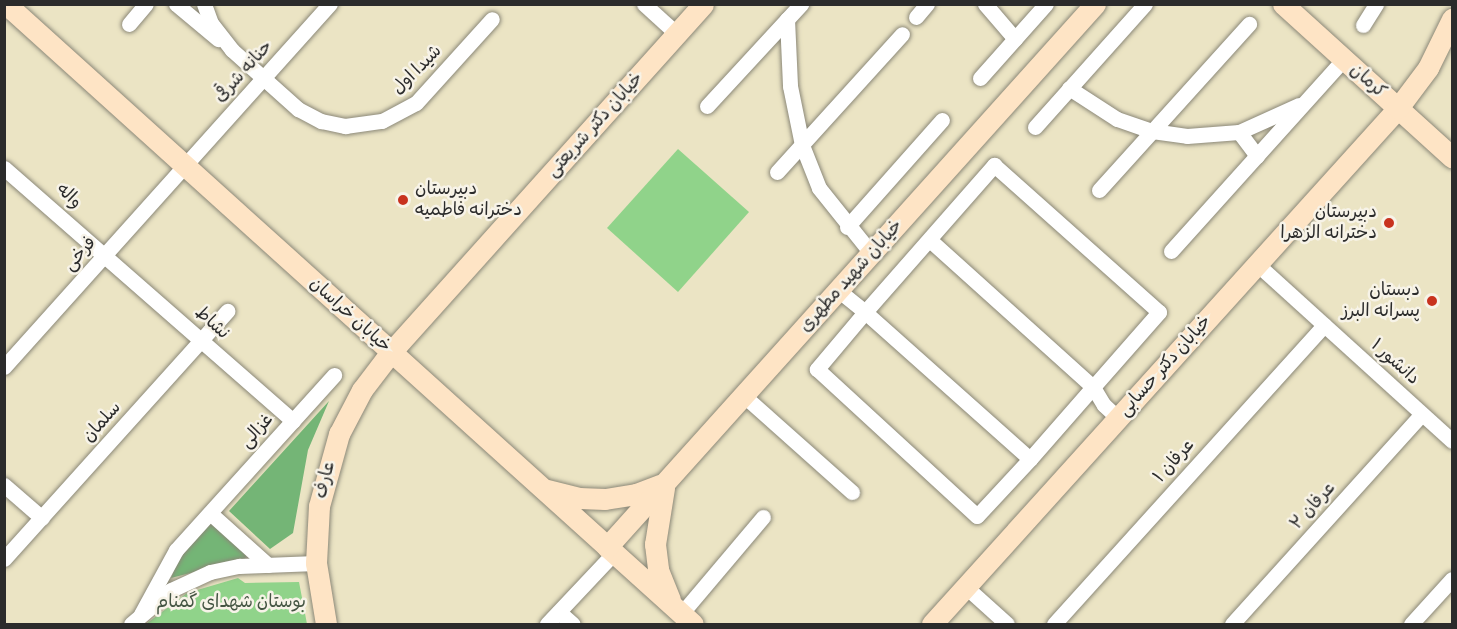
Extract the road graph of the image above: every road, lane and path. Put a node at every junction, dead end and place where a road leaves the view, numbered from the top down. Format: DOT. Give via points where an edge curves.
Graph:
graph roads {
  1 [pos="6,4"];
  2 [pos="146,4"];
  3 [pos="176,4"];
  4 [pos="204,4"];
  5 [pos="330,4"];
  6 [pos="644,4"];
  7 [pos="704,4"];
  8 [pos="801,4"];
  9 [pos="927,4"];
  10 [pos="986,4"];
  11 [pos="1047,4"];
  12 [pos="1095,4"];
  13 [pos="1145,4"];
  14 [pos="1283,4"];
  15 [pos="1376,4"];
  16 [pos="916,17"];
  17 [pos="787,19"];
  18 [pos="1452,19"];
  19 [pos="492,20"];
  20 [pos="129,24"];
  21 [pos="1249,24"];
  22 [pos="1363,25"];
  23 [pos="677,34"];
  24 [pos="902,34"];
  25 [pos="1015,39"];
  26 [pos="232,50"];
  27 [pos="758,51"];
  28 [pos="787,56"];
  29 [pos="1344,59"];
  30 [pos="263,78"];
  31 [pos="980,78"];
  32 [pos="1070,88"];
  33 [pos="1305,102"];
  34 [pos="707,106"];
  35 [pos="1398,108"];
  36 [pos="942,120"];
  37 [pos="1035,127"];
  38 [pos="1152,131"];
  39 [pos="1239,132"];
  40 [pos="802,145"];
  41 [pos="1257,156"];
  42 [pos="1452,157"];
  43 [pos="185,166"];
  44 [pos="5,167"];
  45 [pos="777,172"];
  46 [pos="1099,190"];
  47 [pos="847,227"];
  48 [pos="931,241"];
  49 [pos="1171,251"];
  50 [pos="871,253"];
  51 [pos="106,255"];
  52 [pos="1257,264"];
  53 [pos="838,290"];
  54 [pos="227,311"];
  55 [pos="865,312"];
  56 [pos="1324,324"];
  57 [pos="202,340"];
  58 [pos="391,351"];
  59 [pos="4,367"];
  60 [pos="334,375"];
  61 [pos="1093,387"];
  62 [pos="744,395"];
  63 [pos="1422,414"];
  64 [pos="1118,418"];
  65 [pos="292,421"];
  66 [pos="1452,441"];
  67 [pos="1030,459"];
  68 [pos="666,482"];
  69 [pos="4,485"];
  70 [pos="542,489"];
  71 [pos="852,492"];
  72 [pos="210,513"];
  73 [pos="42,518"];
  74 [pos="763,518"];
  75 [pos="610,550"];
  76 [pos="4,559"];
  77 [pos="316,563"];
  78 [pos="268,565"];
  79 [pos="1452,579"];
  80 [pos="966,587"];
  81 [pos="559,612"];
  82 [pos="682,614"];
  83 [pos="136,619"];
  84 [pos="326,624"];
  85 [pos="547,624"];
  86 [pos="573,624"];
  87 [pos="932,624"];
  88 [pos="1007,624"];
  89 [pos="1054,624"];
  90 [pos="1232,624"];
  91 [pos="1412,624"];
  1 -- 43 [label="street, خیابان خراسان"];
  2 -- 20 [label="street"];
  3 -- 26 [label="street"];
  4 -- 26 [label="street" via="218,34"];
  5 -- 30 [label="street, حنانه شرقی"];
  6 -- 23 [label="street"];
  7 -- 23 [label="street, خیابان دکتر شریعتی"];
  8 -- 17 [label="street"];
  9 -- 16 [label="street"];
  10 -- 25 [label="street"];
  11 -- 25 [label="street"];
  12 -- 50 [label="street, خیابان شهید مطهری"];
  13 -- 32 [label="street"];
  14 -- 29 [label="street, کرمان"];
  15 -- 22 [label="street"];
  17 -- 27 [label="street"];
  17 -- 28 [label="street"];
  18 -- 35 [label="street, خیابان دکتر حسابی" via="1428,68"];
  19 -- 30 [label="street, شیدا اول" via="416,103 382,121 345,126 321,121 298,109"];
  21 -- 38 [label="street"];
  23 -- 58 [label="street, خیابان دکتر شریعتی"];
  24 -- 40 [label="street"];
  25 -- 31 [label="street"];
  26 -- 30 [label="street, شیدا اول"];
  27 -- 28 [label="street"];
  27 -- 34 [label="street"];
  28 -- 40 [label="street"];
  29 -- 33 [label="street"];
  29 -- 35 [label="street, کرمان"];
  30 -- 43 [label="street, حنانه شرقی"];
  32 -- 37 [label="street"];
  32 -- 38 [label="street" via="1117,119"];
  33 -- 39 [label="street"];
  33 -- 41 [label="street"];
  35 -- 42 [label="street, کرمان"];
  35 -- 52 [label="street, خیابان دکتر حسابی"];
  36 -- 47 [label="street"];
  38 -- 39 [label="street" via="1187,136"];
  38 -- 46 [label="street"];
  39 -- 41 [label="street"];
  40 -- 45 [label="street"];
  40 -- 47 [label="street" via="819,188"];
  41 -- 49 [label="street"];
  43 -- 51 [label="street, فرخی"];
  43 -- 58 [label="street, خیابان خراسان"];
  44 -- 51 [label="street, واله"];
  47 -- 50 [label="street"];
  48 -- 55 [label="street"];
  48 -- 61 [label="street"];
  48 -- 61 [label="street" via="994,165 1160,312"];
  50 -- 53 [label="street, خیابان شهید مطهری"];
  51 -- 57 [label="street, نشاط"];
  51 -- 59 [label="street, فرخی"];
  52 -- 56 [label="street, دانشور ۱"];
  52 -- 64 [label="street, خیابان دکتر حسابی"];
  53 -- 55 [label="street"];
  53 -- 62 [label="street, خیابان شهید مطهری"];
  54 -- 57 [label="street, سلمان"];
  55 -- 67 [label="street"];
  55 -- 67 [label="street" via="817,369 976,516"];
  56 -- 63 [label="street, دانشور ۱"];
  56 -- 89 [label="street, عرفان ۱"];
  57 -- 65 [label="street, نشاط"];
  57 -- 73 [label="street, سلمان"];
  58 -- 70 [label="street, خیابان خراسان"];
  58 -- 77 [label="street, عارف" via="349,411 330,457 319,506"];
  60 -- 65 [label="street, غزالی"];
  61 -- 64 [label="street"];
  61 -- 67 [label="street"];
  62 -- 68 [label="street, خیابان شهید مطهری"];
  62 -- 71 [label="street"];
  63 -- 66 [label="street, دانشور ۱"];
  63 -- 90 [label="street, عرفان ۲"];
  64 -- 80 [label="street, خیابان دکتر حسابی"];
  65 -- 72 [label="street, غزالی"];
  68 -- 70 [label="street" via="636,494 605,499"];
  68 -- 75 [label="street, خیابان شهید مطهری"];
  68 -- 82 [label="street" via="657,512 658,570"];
  69 -- 73 [label="street"];
  70 -- 75 [label="street, خیابان خراسان"];
  72 -- 78 [label="street"];
  72 -- 83 [label="street, غزالی" via="176,550"];
  73 -- 76 [label="street, سلمان"];
  74 -- 82 [label="street"];
  75 -- 81 [label="street"];
  75 -- 82 [label="street, خیابان خراسان"];
  77 -- 78 [label="street, غزالی"];
  77 -- 84 [label="street, عارف"];
  78 -- 83 [label="street, غزالی" via="225,568 195,577"];
  79 -- 91 [label="street"];
  80 -- 87 [label="street, خیابان دکتر حسابی"];
  80 -- 88 [label="street"];
  81 -- 85 [label="street"];
  81 -- 86 [label="street"];
}
